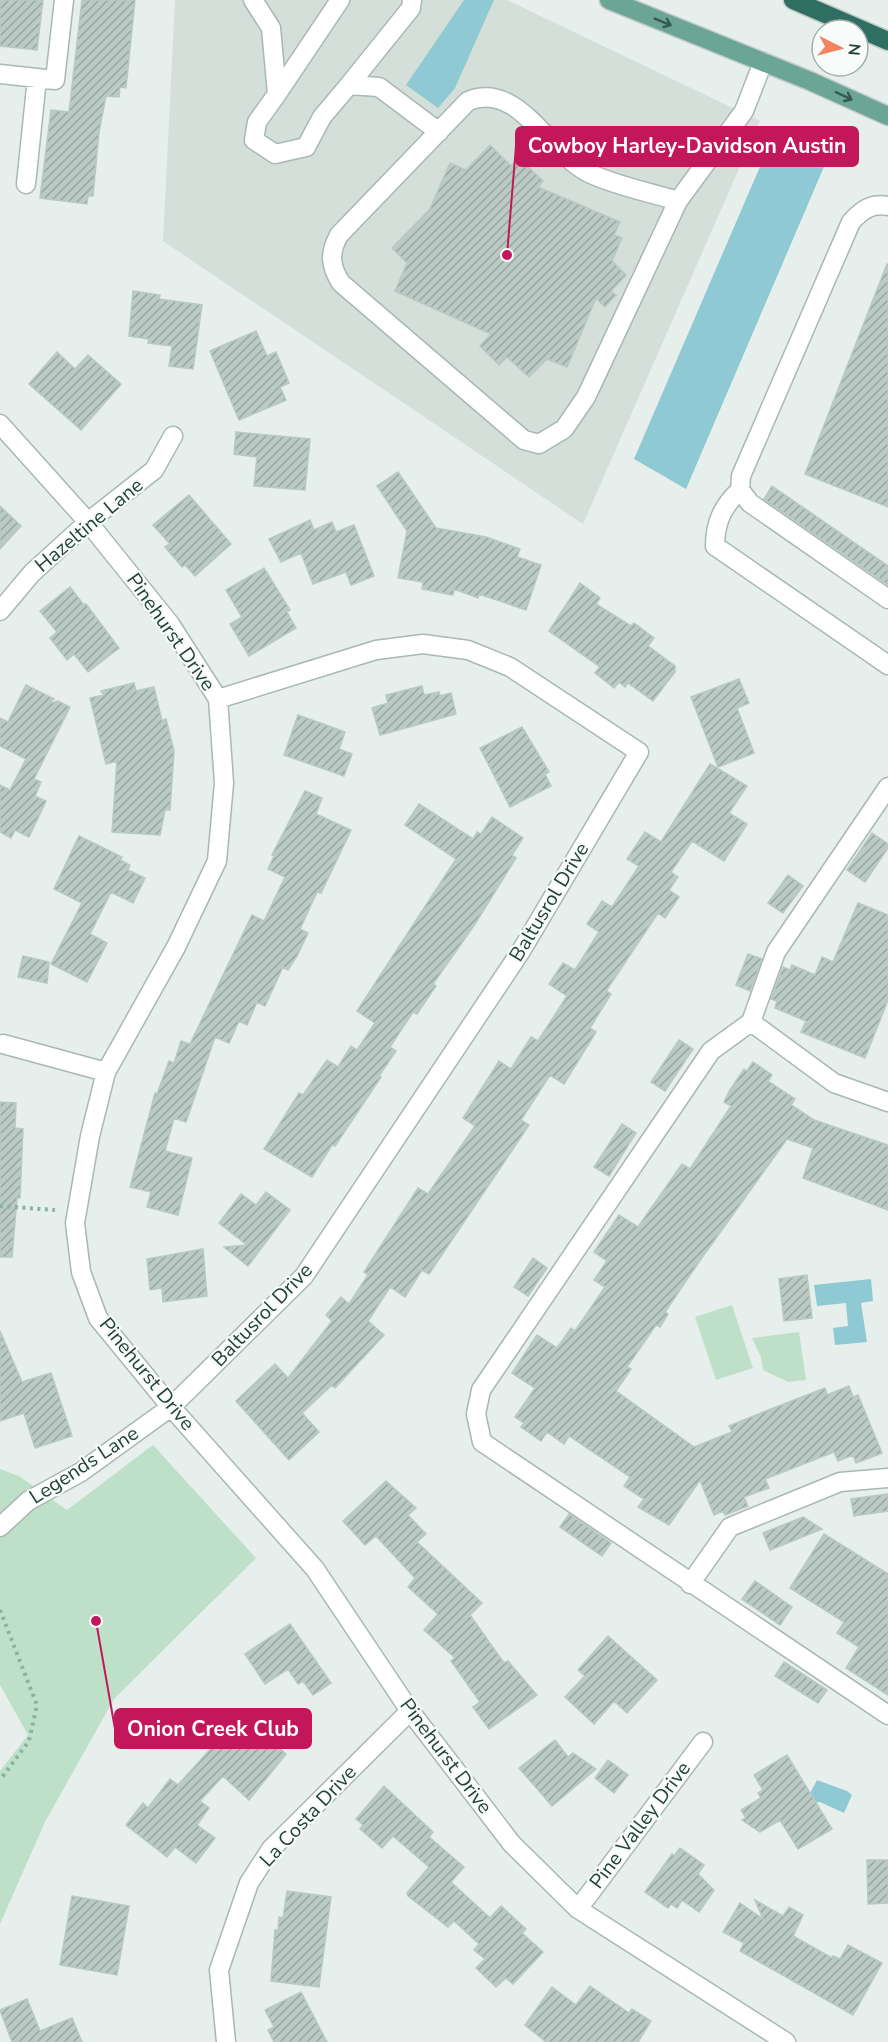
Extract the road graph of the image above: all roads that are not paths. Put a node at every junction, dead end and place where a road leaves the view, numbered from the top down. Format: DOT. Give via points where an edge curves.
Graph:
graph roads {
  1 [pos="64,0"];
  2 [pos="253,0"];
  3 [pos="340,0"];
  4 [pos="412,0"];
  5 [pos="609,0"];
  6 [pos="793,0"];
  7 [pos="888,41"];
  8 [pos="763,62"];
  9 [pos="0,74"];
  10 [pos="37,78"];
  11 [pos="349,85"];
  12 [pos="277,94"];
  13 [pos="888,117"];
  14 [pos="439,132"];
  15 [pos="26,184"];
  16 [pos="678,201"];
  17 [pos="888,206"];
  18 [pos="0,424"];
  19 [pos="173,436"];
  20 [pos="740,490"];
  21 [pos="88,522"];
  22 [pos="888,599"];
  23 [pos="0,611"];
  24 [pos="888,665"];
  25 [pos="218,699"];
  26 [pos="888,787"];
  27 [pos="751,1022"];
  28 [pos="3,1044"];
  29 [pos="106,1072"];
  30 [pos="888,1102"];
  31 [pos="171,1407"];
  32 [pos="888,1478"];
  33 [pos="0,1527"];
  34 [pos="690,1584"];
  35 [pos="410,1711"];
  36 [pos="888,1715"];
  37 [pos="702,1742"];
  38 [pos="578,1909"];
  39 [pos="226,2042"];
  40 [pos="786,2042"];
  1 -- 10 [label="street" via="55,80"];
  2 -- 12 [label="street" via="272,28"];
  3 -- 12 [label="street"];
  4 -- 11 [label="street" via="411,8"];
  5 -- 8 [label="main road, one-way"];
  6 -- 7 [label="highway"];
  8 -- 13 [label="main road, one-way"];
  8 -- 16 [label="street" via="744,111"];
  9 -- 10 [label="street"];
  10 -- 15 [label="street"];
  11 -- 12 [label="street" via="322,117 306,147 275,154 254,140 257,122"];
  11 -- 14 [label="street" via="379,87"];
  14 -- 16 [label="street" via="468,101 493,97 506,101 587,172"];
  14 -- 16 [label="street" via="339,235 331,257 333,271 341,283 524,440 539,444 551,439 575,416"];
  17 -- 20 [label="street" via="872,206 851,222 741,476"];
  18 -- 21 [label="street, Pinehurst Drive"];
  19 -- 21 [label="street, Hazeltine Lane" via="154,471"];
  20 -- 22 [label="street" via="750,503"];
  20 -- 24 [label="street" via="725,504 717,524 715,546"];
  21 -- 23 [label="street, Hazeltine Lane" via="32,573"];
  21 -- 25 [label="street, Pinehurst Drive" via="170,624"];
  25 -- 29 [label="street, Pinehurst Drive" via="224,783 217,861 176,947"];
  25 -- 31 [label="street, Baltusrol Drive" via="376,650 434,645 468,650 510,667 639,752 521,951 304,1276"];
  26 -- 27 [label="street" via="776,952"];
  27 -- 30 [label="street" via="834,1083"];
  27 -- 34 [label="street" via="711,1051 481,1390 476,1414 482,1442"];
  28 -- 29 [label="street"];
  29 -- 31 [label="street, Pinehurst Drive" via="75,1224 81,1272 98,1318"];
  31 -- 33 [label="street, Legends Lane" via="81,1472 28,1501"];
  31 -- 35 [label="street, Pinehurst Drive" via="315,1569"];
  32 -- 34 [label="street" via="840,1482 730,1527"];
  34 -- 36 [label="street"];
  35 -- 38 [label="street, Pinehurst Drive" via="512,1844"];
  35 -- 39 [label="street, La Costa Drive" via="271,1849 249,1883 219,1970"];
  37 -- 38 [label="street, Pine Valley Drive"];
  38 -- 40 [label="street, Pinehurst Drive"];
}
